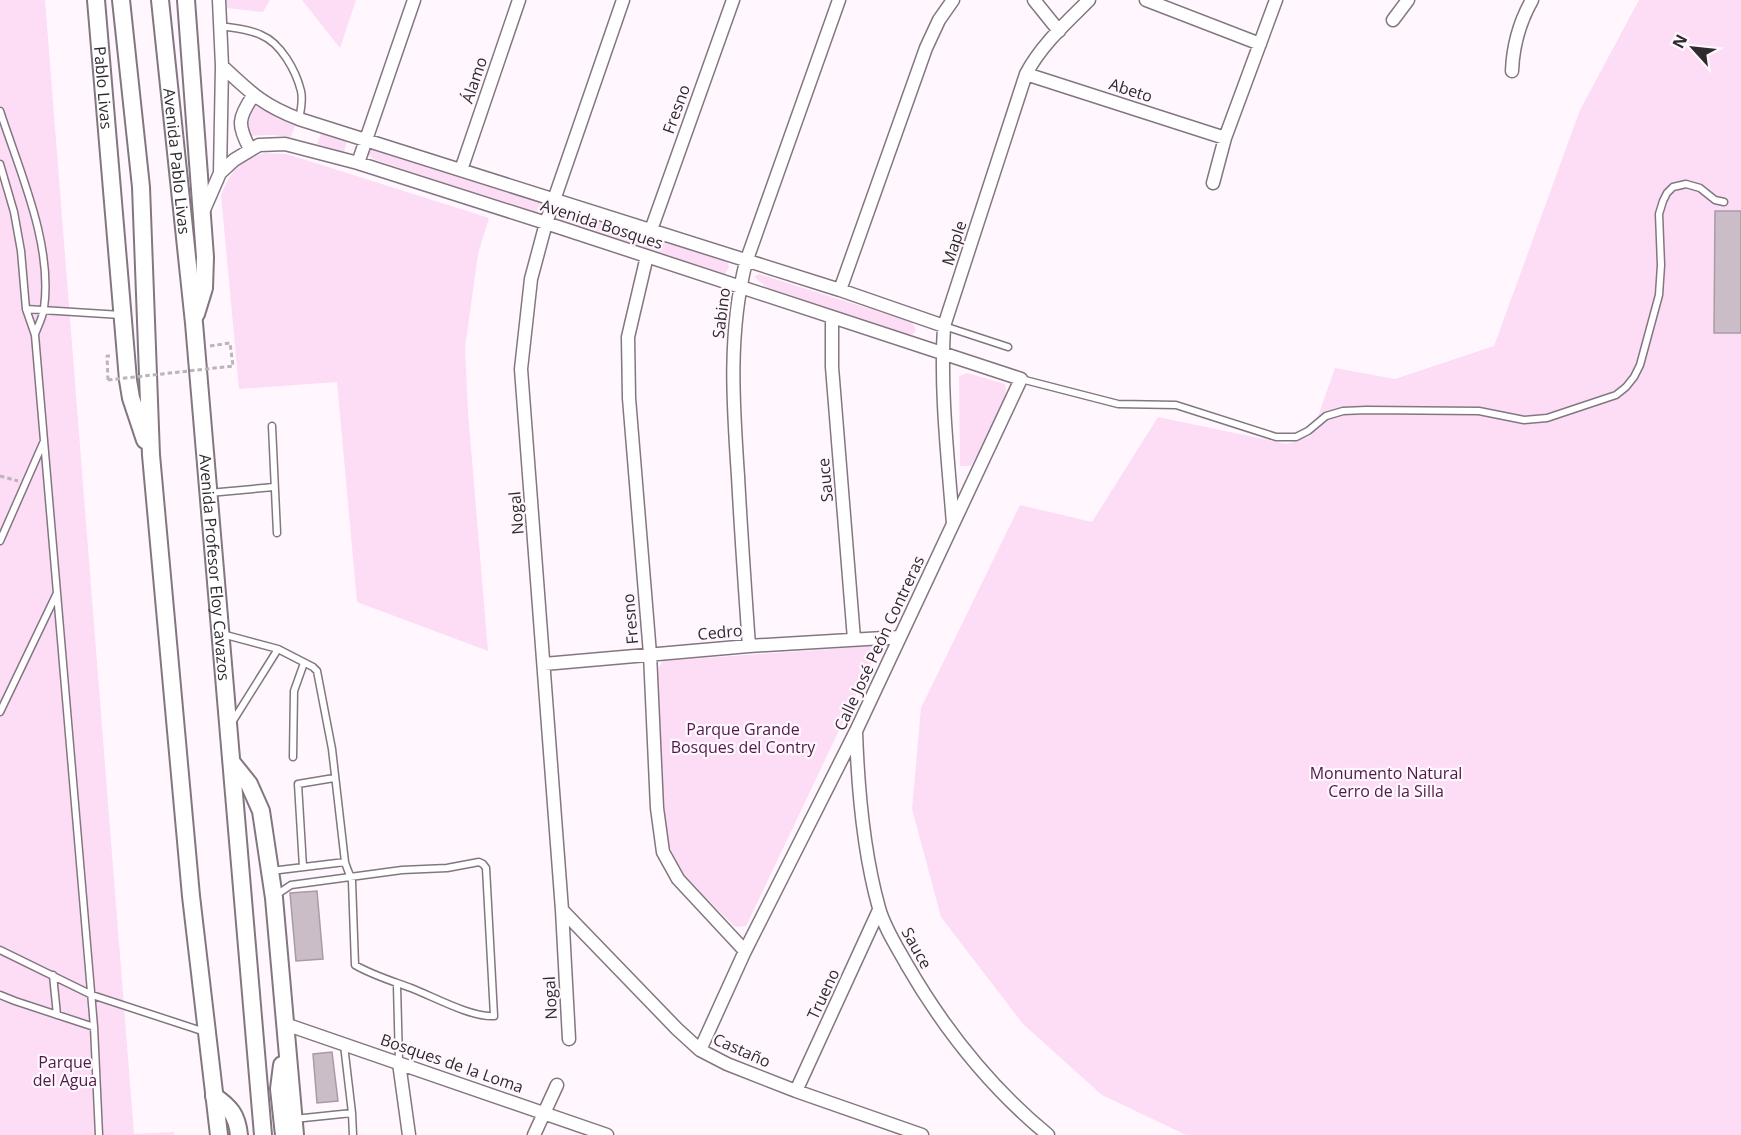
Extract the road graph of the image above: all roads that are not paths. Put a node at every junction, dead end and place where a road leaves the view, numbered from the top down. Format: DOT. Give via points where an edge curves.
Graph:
graph roads {
  1 [pos="96,0"];
  2 [pos="121,0"];
  3 [pos="160,0"];
  4 [pos="186,0"];
  5 [pos="219,0"];
  6 [pos="414,0"];
  7 [pos="519,0"];
  8 [pos="623,0"];
  9 [pos="733,0"];
  10 [pos="839,0"];
  11 [pos="953,0"];
  12 [pos="1034,0"];
  13 [pos="1089,0"];
  14 [pos="1146,0"];
  15 [pos="1276,0"];
  16 [pos="1408,0"];
  17 [pos="1532,0"];
  18 [pos="1393,21"];
  19 [pos="220,26"];
  20 [pos="1059,31"];
  21 [pos="1260,44"];
  22 [pos="222,66"];
  23 [pos="1512,71"];
  24 [pos="1026,74"];
  25 [pos="253,96"];
  26 [pos="0,111"];
  27 [pos="299,119"];
  28 [pos="1225,138"];
  29 [pos="365,141"];
  30 [pos="249,149"];
  31 [pos="358,163"];
  32 [pos="0,164"];
  33 [pos="460,170"];
  34 [pos="220,173"];
  35 [pos="1213,183"];
  36 [pos="554,199"];
  37 [pos="1724,202"];
  38 [pos="202,216"];
  39 [pos="546,223"];
  40 [pos="651,230"];
  41 [pos="647,256"];
  42 [pos="746,262"];
  43 [pos="740,285"];
  44 [pos="840,290"];
  45 [pos="26,309"];
  46 [pos="44,309"];
  47 [pos="122,315"];
  48 [pos="832,317"];
  49 [pos="194,323"];
  50 [pos="944,326"];
  51 [pos="35,335"];
  52 [pos="1008,347"];
  53 [pos="942,354"];
  54 [pos="1021,379"];
  55 [pos="272,426"];
  56 [pos="44,440"];
  57 [pos="151,455"];
  58 [pos="274,488"];
  59 [pos="209,493"];
  60 [pos="953,525"];
  61 [pos="277,533"];
  62 [pos="0,541"];
  63 [pos="57,592"];
  64 [pos="221,634"];
  65 [pos="900,637"];
  66 [pos="854,639"];
  67 [pos="749,646"];
  68 [pos="278,649"];
  69 [pos="650,654"];
  70 [pos="304,663"];
  71 [pos="544,664"];
  72 [pos="0,712"];
  73 [pos="229,727"];
  74 [pos="856,731"];
  75 [pos="293,758"];
  76 [pos="233,765"];
  77 [pos="334,778"];
  78 [pos="345,862"];
  79 [pos="303,867"];
  80 [pos="270,871"];
  81 [pos="350,876"];
  82 [pos="274,898"];
  83 [pos="562,910"];
  84 [pos="879,910"];
  85 [pos="0,950"];
  86 [pos="745,951"];
  87 [pos="53,975"];
  88 [pos="397,985"];
  89 [pos="92,994"];
  90 [pos="0,995"];
  91 [pos="57,1015"];
  92 [pos="285,1024"];
  93 [pos="94,1027"];
  94 [pos="206,1033"];
  95 [pos="569,1039"];
  96 [pos="344,1043"];
  97 [pos="700,1050"];
  98 [pos="288,1051"];
  99 [pos="399,1063"];
  100 [pos="557,1085"];
  101 [pos="796,1091"];
  102 [pos="214,1096"];
  103 [pos="352,1113"];
  104 [pos="544,1113"];
  105 [pos="294,1127"];
  106 [pos="99,1135"];
  107 [pos="219,1135"];
  108 [pos="240,1135"];
  109 [pos="263,1135"];
  110 [pos="284,1135"];
  111 [pos="353,1135"];
  112 [pos="409,1135"];
  113 [pos="534,1135"];
  114 [pos="607,1135"];
  115 [pos="922,1135"];
  116 [pos="1048,1135"];
  1 -- 47 [label="main road, Pablo Livas"];
  2 -- 57 [label="main road" via="141,187"];
  3 -- 49 [label="main road, Avenida Pablo Livas"];
  4 -- 38 [label="main road, Avenida Profesor Eloy Cavazos"];
  5 -- 19 [label="street"];
  6 -- 29 [label="street"];
  7 -- 33 [label="street, Álamo"];
  8 -- 36 [label="street, Nogal"];
  9 -- 40 [label="street, Fresno"];
  10 -- 42 [label="street, Sabino"];
  11 -- 44 [label="street" via="926,48"];
  12 -- 20 [label="street"];
  13 -- 20 [label="street, Maple"];
  14 -- 21 [label="street"];
  15 -- 21 [label="street"];
  16 -- 18 [label="street"];
  17 -- 23 [label="street" via="1520,26"];
  19 -- 22 [label="street"];
  19 -- 27 [label="lane" via="260,34 278,47 301,92"];
  20 -- 24 [label="street, Maple"];
  21 -- 28 [label="street"];
  22 -- 25 [label="street, Avenida Bosques"];
  22 -- 34 [label="street"];
  24 -- 28 [label="street, Abeto"];
  24 -- 50 [label="street, Maple"];
  25 -- 27 [label="street, Avenida Bosques"];
  25 -- 30 [label="street" via="240,124"];
  26 -- 46 [label="lane" via="42,246"];
  27 -- 29 [label="street, Avenida Bosques"];
  28 -- 35 [label="street"];
  29 -- 31 [label="street"];
  29 -- 33 [label="street, Avenida Bosques"];
  30 -- 31 [label="street, Avenida Bosques" via="285,144"];
  30 -- 34 [label="street, Avenida Bosques"];
  31 -- 39 [label="street, Avenida Bosques"];
  32 -- 45 [label="lane" via="18,230"];
  33 -- 36 [label="street, Avenida Bosques"];
  34 -- 38 [label="street, Avenida Bosques"];
  36 -- 39 [label="street, Nogal"];
  36 -- 40 [label="street, Avenida Bosques"];
  37 -- 54 [label="lane" via="1686,184 1667,193 1659,214 1659,295 1634,377 1616,395 1546,418 1524,420 1467,410 1343,411 1326,416 1296,437 1276,437 1176,405 1118,404"];
  38 -- 49 [label="main road, Avenida Profesor Eloy Cavazos" via="204,288"];
  39 -- 41 [label="street, Avenida Bosques"];
  39 -- 71 [label="street, Nogal" via="531,279 521,369"];
  40 -- 42 [label="street, Avenida Bosques"];
  41 -- 43 [label="street, Avenida Bosques"];
  41 -- 69 [label="street, Fresno" via="628,337 629,398"];
  42 -- 43 [label="street, Sabino"];
  42 -- 44 [label="street, Avenida Bosques"];
  43 -- 48 [label="street, Avenida Bosques"];
  43 -- 67 [label="street, Sabino" via="733,352 733,405"];
  44 -- 50 [label="street, Avenida Bosques"];
  45 -- 46 [label="lane"];
  45 -- 51 [label="lane"];
  46 -- 47 [label="lane"];
  46 -- 51 [label="lane"];
  47 -- 57 [label="main road" via="131,398"];
  48 -- 53 [label="street, Avenida Bosques"];
  48 -- 66 [label="street, Sauce" via="832,367"];
  49 -- 59 [label="main road, Avenida Profesor Eloy Cavazos"];
  50 -- 52 [label="lane"];
  50 -- 53 [label="street, Maple"];
  51 -- 56 [label="lane"];
  53 -- 54 [label="street, Avenida Bosques"];
  53 -- 60 [label="street, Maple"];
  54 -- 60 [label="street, Calle José Peón Contreras"];
  55 -- 58 [label="lane"];
  56 -- 62 [label="lane"];
  56 -- 63 [label="lane"];
  57 -- 94 [label="main road"];
  58 -- 59 [label="lane"];
  58 -- 61 [label="lane"];
  59 -- 64 [label="main road, Avenida Profesor Eloy Cavazos"];
  60 -- 65 [label="street, Calle José Peón Contreras"];
  63 -- 72 [label="lane"];
  63 -- 89 [label="lane"];
  64 -- 68 [label="lane"];
  64 -- 73 [label="main road, Avenida Profesor Eloy Cavazos"];
  65 -- 66 [label="street, Cedro"];
  65 -- 74 [label="street, Calle José Peón Contreras"];
  66 -- 67 [label="street, Cedro"];
  67 -- 69 [label="street, Cedro"];
  68 -- 70 [label="lane"];
  68 -- 73 [label="lane"];
  69 -- 71 [label="street, Cedro"];
  69 -- 86 [label="street, Fresno" via="657,808 663,852 678,879"];
  70 -- 75 [label="lane" via="294,691"];
  70 -- 77 [label="lane" via="317,671"];
  71 -- 83 [label="street, Nogal"];
  73 -- 76 [label="main road, Avenida Profesor Eloy Cavazos"];
  74 -- 84 [label="street, Sauce" via="858,792"];
  74 -- 86 [label="street, Calle José Peón Contreras"];
  76 -- 80 [label="main road" via="249,784 261,811"];
  76 -- 109 [label="main road, Avenida Profesor Eloy Cavazos"];
  77 -- 78 [label="lane"];
  77 -- 79 [label="lane" via="297,786"];
  78 -- 79 [label="lane"];
  78 -- 81 [label="lane"];
  79 -- 80 [label="lane"];
  80 -- 82 [label="main road"];
  81 -- 82 [label="lane" via="291,885"];
  81 -- 88 [label="lane" via="355,964"];
  81 -- 88 [label="lane" via="479,862 485,866 494,1016"];
  82 -- 92 [label="main road"];
  83 -- 95 [label="street, Nogal"];
  83 -- 97 [label="street, Castaño"];
  84 -- 101 [label="street, Trueno"];
  84 -- 116 [label="street, Sauce" via="924,994 962,1048 998,1089"];
  85 -- 87 [label="lane"];
  86 -- 97 [label="street, Calle José Peón Contreras"];
  87 -- 89 [label="lane"];
  87 -- 91 [label="lane"];
  88 -- 99 [label="lane"];
  89 -- 93 [label="lane"];
  89 -- 94 [label="lane"];
  90 -- 91 [label="lane"];
  91 -- 93 [label="lane"];
  92 -- 96 [label="street, Bosques de la Loma"];
  92 -- 98 [label="main road"];
  93 -- 106 [label="lane"];
  94 -- 102 [label="main road"];
  96 -- 99 [label="street, Bosques de la Loma"];
  96 -- 103 [label="lane"];
  97 -- 101 [label="street, Castaño"];
  98 -- 105 [label="main road"];
  98 -- 110 [label="main road" via="279,1089"];
  99 -- 104 [label="street, Bosques de la Loma"];
  99 -- 112 [label="street"];
  100 -- 104 [label="street"];
  101 -- 115 [label="street, Castaño"];
  102 -- 107 [label="main road"];
  102 -- 108 [label="main road" via="236,1116"];
  103 -- 105 [label="lane"];
  103 -- 111 [label="lane"];
  104 -- 113 [label="street"];
  104 -- 114 [label="street, Bosques de la Loma"];
}
